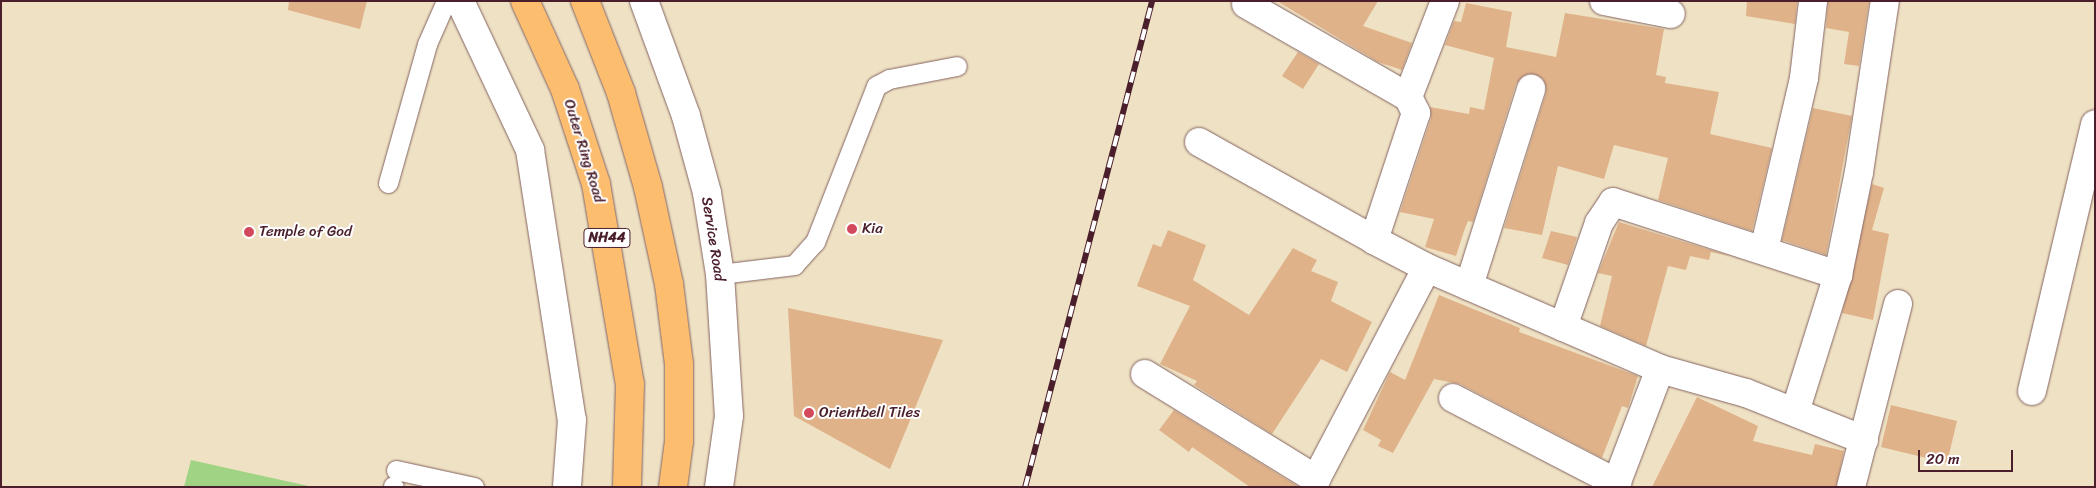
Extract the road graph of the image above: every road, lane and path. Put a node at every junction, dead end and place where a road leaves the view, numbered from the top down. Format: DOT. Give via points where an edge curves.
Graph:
graph roads {
  1 [pos="446,1"];
  2 [pos="460,1"];
  3 [pos="525,1"];
  4 [pos="585,1"];
  5 [pos="644,1"];
  6 [pos="1444,1"];
  7 [pos="1604,1"];
  8 [pos="1813,1"];
  9 [pos="1885,1"];
  10 [pos="1246,4"];
  11 [pos="1671,14"];
  12 [pos="957,66"];
  13 [pos="1531,89"];
  14 [pos="1408,97"];
  15 [pos="2095,124"];
  16 [pos="1199,142"];
  17 [pos="388,183"];
  18 [pos="2086,200"];
  19 [pos="1374,240"];
  20 [pos="1764,250"];
  21 [pos="1427,268"];
  22 [pos="720,274"];
  23 [pos="1838,275"];
  24 [pos="1468,286"];
  25 [pos="1898,304"];
  26 [pos="1563,327"];
  27 [pos="1660,369"];
  28 [pos="1145,374"];
  29 [pos="2032,392"];
  30 [pos="1454,398"];
  31 [pos="1795,412"];
  32 [pos="1864,440"];
  33 [pos="394,481"];
  34 [pos="1616,485"];
  35 [pos="474,487"];
  36 [pos="567,487"];
  37 [pos="627,487"];
  38 [pos="673,487"];
  39 [pos="719,487"];
  40 [pos="1851,487"];
  1 -- 17 [label="lane" via="427,44"];
  2 -- 36 [label="street" via="530,150 572,420"];
  3 -- 37 [label="highway, Outer Ring Road / NH44" via="565,89 596,184 630,384"];
  4 -- 38 [label="highway" via="620,93 669,284 679,364 679,442"];
  5 -- 22 [label="street, Service Road" via="688,125 707,194"];
  6 -- 14 [label="street"];
  7 -- 11 [label="street"];
  8 -- 20 [label="street" via="1804,78"];
  9 -- 23 [label="street"];
  10 -- 14 [label="street"];
  12 -- 22 [label="lane" via="889,79 876,86 815,242 794,264"];
  13 -- 24 [label="street"];
  14 -- 19 [label="street" via="1416,113"];
  15 -- 18 [label="street"];
  16 -- 19 [label="street"];
  18 -- 29 [label="street"];
  19 -- 21 [label="street"];
  20 -- 23 [label="street"];
  20 -- 26 [label="street" via="1613,202 1599,223"];
  21 -- 24 [label="street"];
  21 -- 28 [label="street" via="1316,479"];
  22 -- 39 [label="street, Service Road" via="729,416"];
  23 -- 31 [label="street"];
  24 -- 26 [label="street"];
  25 -- 32 [label="street"];
  26 -- 27 [label="street"];
  27 -- 31 [label="street"];
  27 -- 34 [label="street"];
  30 -- 34 [label="street"];
  31 -- 32 [label="street"];
  32 -- 40 [label="street"];
  33 -- 35 [label="lane"];
}
